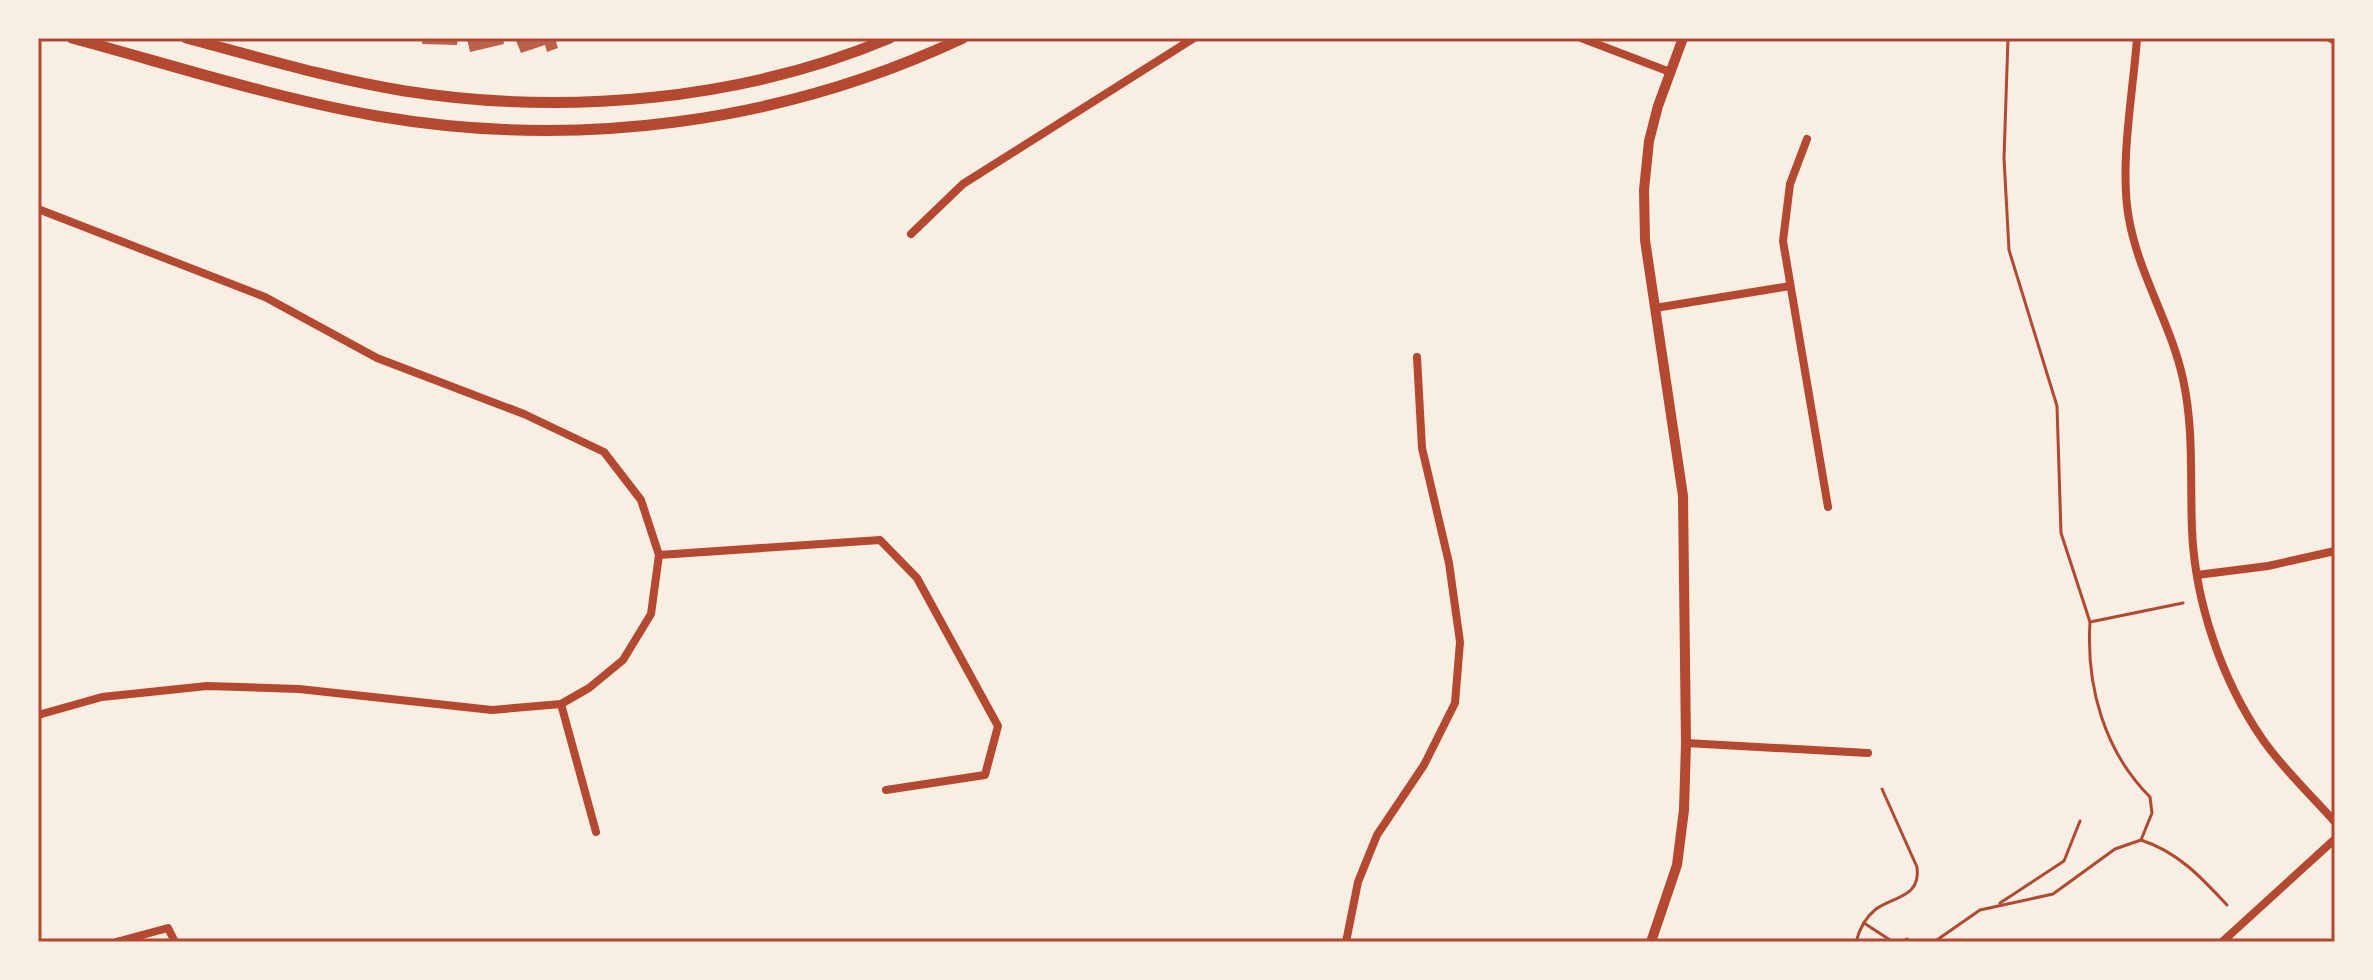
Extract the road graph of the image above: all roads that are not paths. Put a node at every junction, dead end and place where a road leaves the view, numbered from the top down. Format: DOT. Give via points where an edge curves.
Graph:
graph roads {
  1 [pos="72,38"];
  2 [pos="186,38"];
  3 [pos="890,38"];
  4 [pos="963,38"];
  5 [pos="1194,38"];
  6 [pos="1581,38"];
  7 [pos="1683,38"];
  8 [pos="2137,38"];
  9 [pos="1670,72"];
  10 [pos="1807,139"];
  11 [pos="38,209"];
  12 [pos="911,234"];
  13 [pos="1790,286"];
  14 [pos="1655,308"];
  15 [pos="1417,357"];
  16 [pos="1828,507"];
  17 [pos="2335,551"];
  18 [pos="659,555"];
  19 [pos="2197,575"];
  20 [pos="561,704"];
  21 [pos="38,715"];
  22 [pos="1686,743"];
  23 [pos="1868,753"];
  24 [pos="886,790"];
  25 [pos="2335,822"];
  26 [pos="596,832"];
  27 [pos="2335,839"];
  28 [pos="116,942"];
  29 [pos="175,942"];
  30 [pos="1346,942"];
  31 [pos="1651,942"];
  32 [pos="2222,942"];
  1 -- 4 [label="main road" via="374,116 528,131 682,124 831,89"];
  2 -- 3 [label="main road" via="402,90 483,100 566,101 719,87"];
  5 -- 12 [label="street" via="963,184"];
  6 -- 9 [label="street"];
  7 -- 9 [label="street"];
  8 -- 19 [label="street" via="2128,216 2183,379"];
  9 -- 14 [label="street" via="1649,141 1644,190"];
  10 -- 13 [label="street" via="1783,214"];
  11 -- 18 [label="street" via="265,297 377,358 524,414 604,452 641,500"];
  13 -- 14 [label="street"];
  13 -- 16 [label="street"];
  14 -- 22 [label="street" via="1683,496"];
  15 -- 30 [label="street" via="1422,448 1449,563 1460,642 1455,703 1424,765 1377,835 1358,882"];
  17 -- 19 [label="street"];
  18 -- 20 [label="street" via="651,614 623,660"];
  18 -- 24 [label="street" via="880,540 917,578 998,726 985,775"];
  19 -- 25 [label="street" via="2211,633 2239,698 2263,739"];
  20 -- 21 [label="street" via="492,710 299,689 207,686 102,697"];
  20 -- 26 [label="street"];
  22 -- 23 [label="street"];
  22 -- 31 [label="street" via="1677,865"];
  27 -- 32 [label="street"];
  28 -- 29 [label="street" via="168,928"];
}
